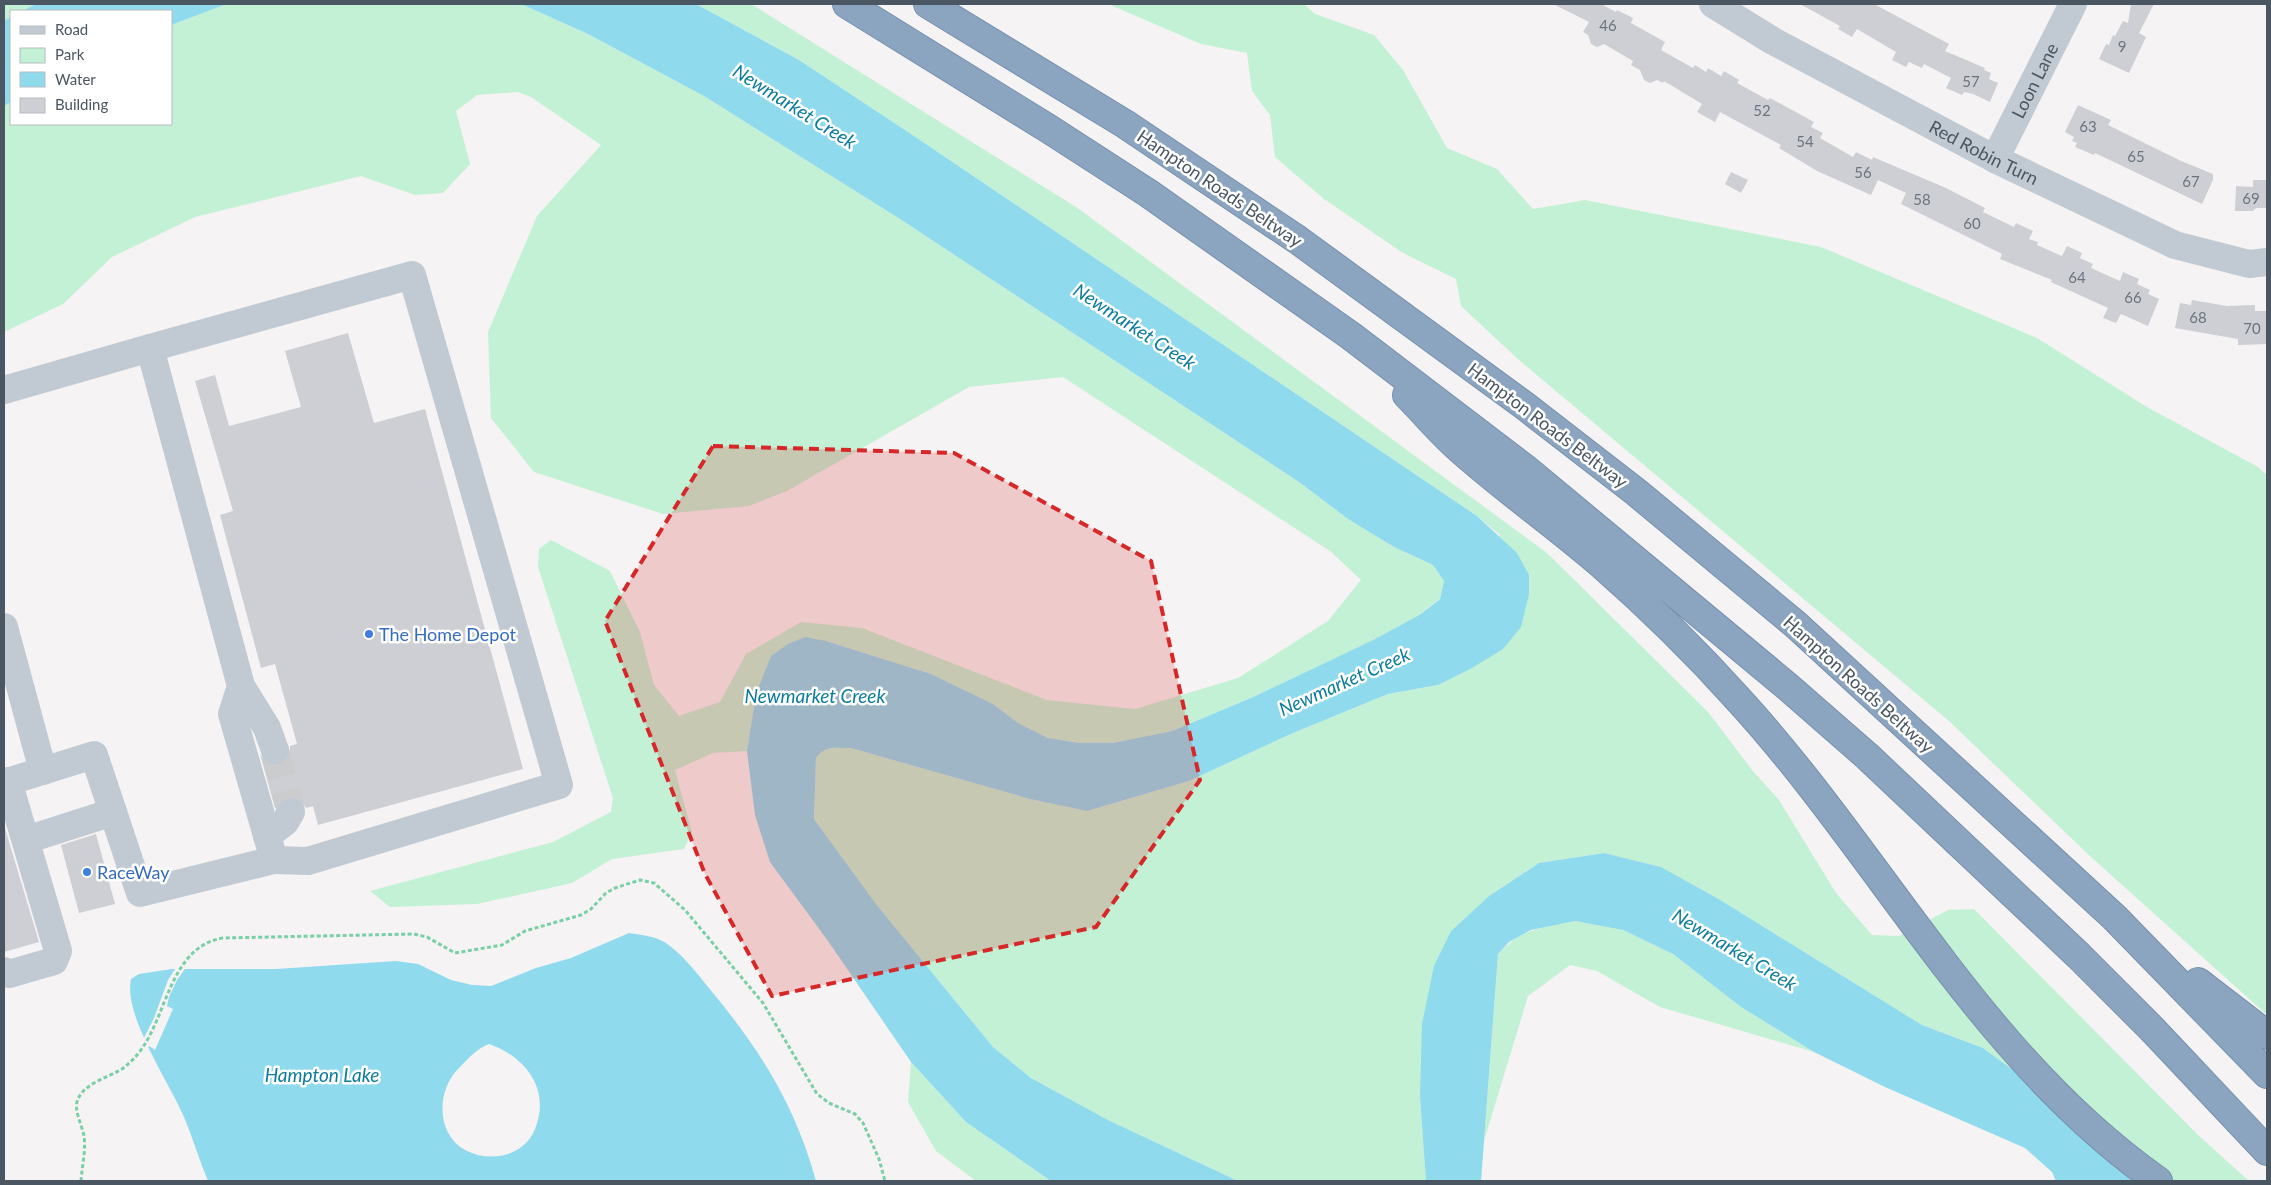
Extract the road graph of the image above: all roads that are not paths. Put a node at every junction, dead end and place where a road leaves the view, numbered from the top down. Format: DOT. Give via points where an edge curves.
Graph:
graph roads {
  1 [pos="847,4"];
  2 [pos="928,4"];
  3 [pos="956,4"];
  4 [pos="1714,4"];
  5 [pos="2073,4"];
  6 [pos="1062,87"];
  7 [pos="1995,158"];
  8 [pos="2267,262"];
  9 [pos="1351,336"];
  10 [pos="150,348"];
  11 [pos="4,390"];
  12 [pos="4,627"];
  13 [pos="242,686"];
  14 [pos="275,750"];
  15 [pos="43,771"];
  16 [pos="6,782"];
  17 [pos="113,812"];
  18 [pos="291,812"];
  19 [pos="17,829"];
  20 [pos="270,848"];
  21 [pos="2114,917"];
  22 [pos="4,971"];
  23 [pos="2267,1035"];
  24 [pos="2267,1074"];
  25 [pos="2267,1152"];
  26 [pos="2158,1181"];
  1 -- 9 [label="highway" via="1148,193"];
  2 -- 6 [label="highway, Hampton Roads Beltway"];
  3 -- 6 [label="highway"];
  4 -- 7 [label="street, Red Robin Turn" via="1773,41"];
  5 -- 7 [label="street, Loon Lane"];
  6 -- 21 [label="highway, Hampton Roads Beltway" via="1125,124 1298,240 1525,406 1636,492 1795,624"];
  7 -- 8 [label="street, Red Robin Turn" via="2175,245 2249,264"];
  9 -- 25 [label="highway" via="1528,471 1860,749 2079,956"];
  9 -- 26 [label="highway" via="1459,449 1600,564 1702,660 1776,741 1978,1008 2033,1072 2106,1141"];
  10 -- 11 [label="street"];
  10 -- 13 [label="street"];
  10 -- 20 [label="street" via="412,275 559,785 308,861"];
  12 -- 15 [label="street"];
  13 -- 14 [label="street" via="267,728"];
  13 -- 20 [label="street" via="232,714"];
  15 -- 16 [label="street"];
  15 -- 17 [label="street" via="94,755"];
  16 -- 19 [label="street"];
  17 -- 19 [label="street"];
  17 -- 20 [label="street" via="140,893"];
  18 -- 20 [label="street"];
  19 -- 22 [label="street" via="58,951 54,961 9,974"];
  21 -- 23 [label="highway"];
  21 -- 24 [label="highway"];
}
